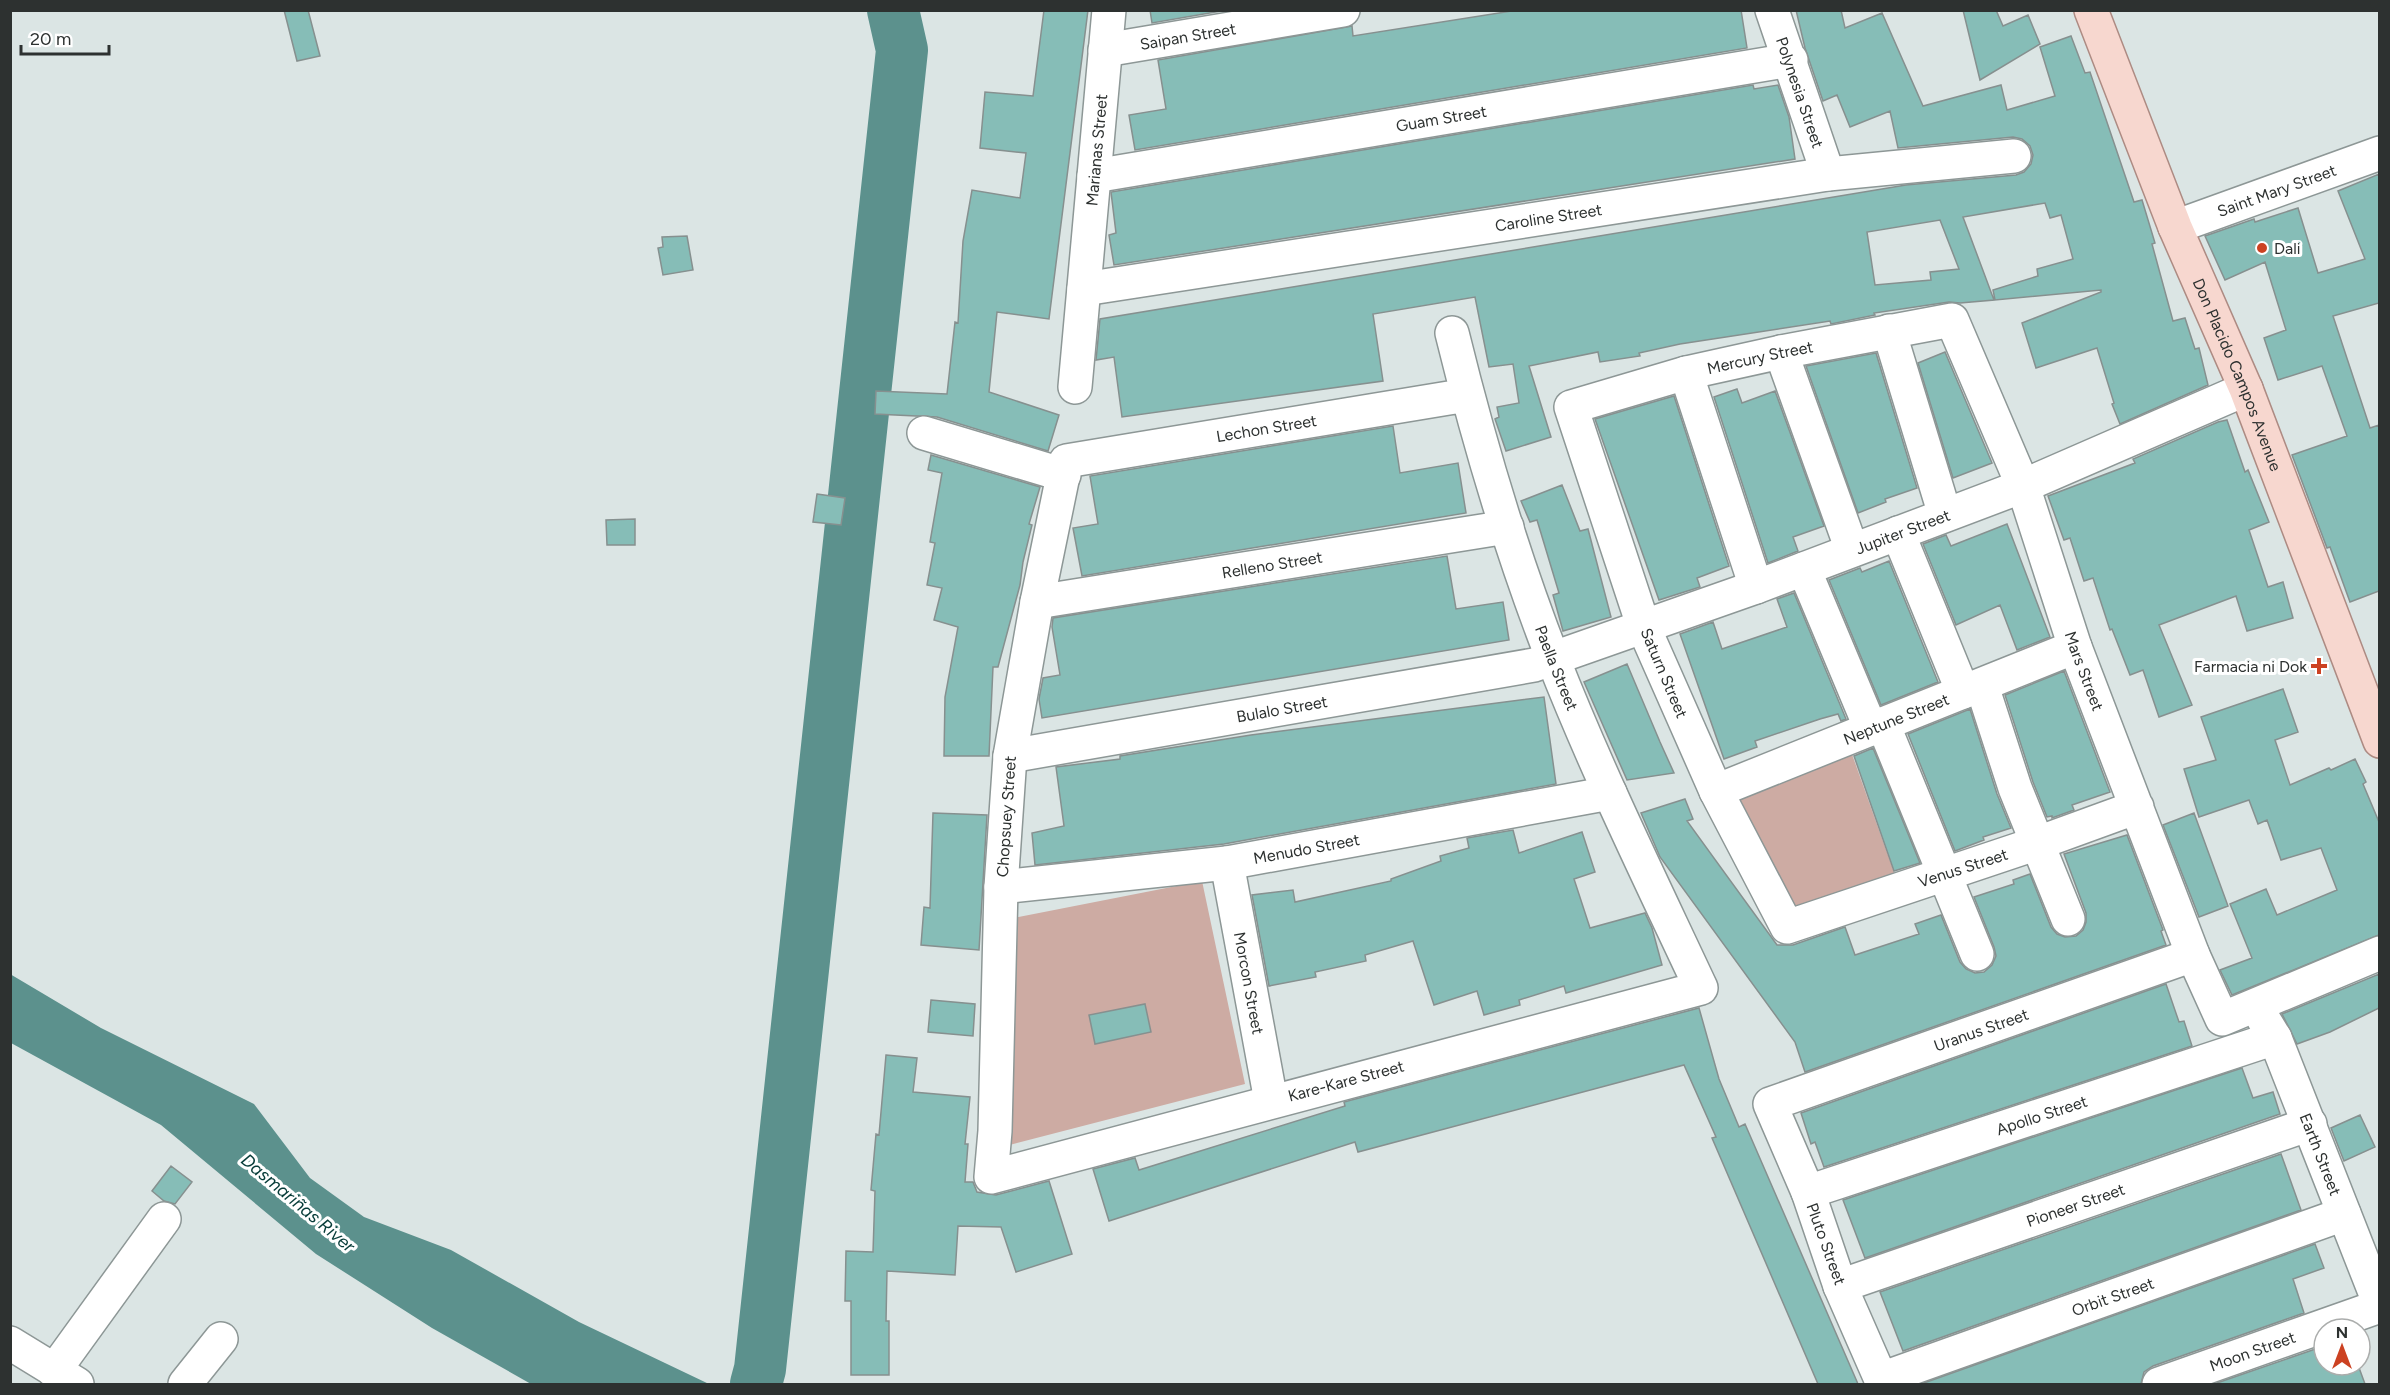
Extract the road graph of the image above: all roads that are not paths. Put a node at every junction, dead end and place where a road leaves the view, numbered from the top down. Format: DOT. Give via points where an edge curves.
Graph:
graph roads {
  1 [pos="1109,10"];
  2 [pos="1343,10"];
  3 [pos="1772,10"];
  4 [pos="2091,10"];
  5 [pos="1105,50"];
  6 [pos="1791,60"];
  7 [pos="2379,153"];
  8 [pos="2014,156"];
  9 [pos="1828,174"];
  10 [pos="1094,176"];
  11 [pos="2175,227"];
  12 [pos="1084,290"];
  13 [pos="1952,320"];
  14 [pos="1889,331"];
  15 [pos="1452,333"];
  16 [pos="1781,352"];
  17 [pos="1686,373"];
  18 [pos="1075,387"];
  19 [pos="2246,389"];
  20 [pos="1467,395"];
  21 [pos="1571,407"];
  22 [pos="924,433"];
  23 [pos="1065,468"];
  24 [pos="2023,486"];
  25 [pos="1945,516"];
  26 [pos="1507,527"];
  27 [pos="1898,534"];
  28 [pos="1852,550"];
  29 [pos="1804,569"];
  30 [pos="1756,587"];
  31 [pos="1037,602"];
  32 [pos="1644,628"];
  33 [pos="2075,647"];
  34 [pos="1553,659"];
  35 [pos="1973,689"];
  36 [pos="1877,726"];
  37 [pos="2378,733"];
  38 [pos="1010,756"];
  39 [pos="1716,791"];
  40 [pos="1610,793"];
  41 [pos="2137,807"];
  42 [pos="2038,843"];
  43 [pos="1227,863"];
  44 [pos="1943,875"];
  45 [pos="1001,887"];
  46 [pos="2068,919"];
  47 [pos="1787,927"];
  48 [pos="2379,953"];
  49 [pos="1977,954"];
  50 [pos="2193,955"];
  51 [pos="1701,987"];
  52 [pos="2255,1005"];
  53 [pos="2276,1038"];
  54 [pos="1271,1101"];
  55 [pos="1770,1104"];
  56 [pos="2310,1124"];
  57 [pos="992,1177"];
  58 [pos="1808,1192"];
  59 [pos="2344,1214"];
  60 [pos="164,1219"];
  61 [pos="1840,1286"];
  62 [pos="2379,1305"];
  63 [pos="221,1339"];
  64 [pos="10,1343"];
  65 [pos="66,1378"];
  66 [pos="1882,1382"];
  67 [pos="185,1384"];
  68 [pos="2159,1384"];
  1 -- 5 [label="street, Marianas Street"];
  2 -- 5 [label="street, Saipan Street"];
  3 -- 6 [label="street, Polynesia Street"];
  4 -- 11 [label="main road, Don Placido Campos Avenue"];
  5 -- 10 [label="street, Marianas Street"];
  6 -- 9 [label="street, Polynesia Street"];
  6 -- 10 [label="street, Guam Street"];
  7 -- 11 [label="street, Saint Mary Street"];
  8 -- 9 [label="street, Caroline Street"];
  9 -- 12 [label="street, Caroline Street"];
  10 -- 12 [label="street, Marianas Street"];
  11 -- 19 [label="main road, Don Placido Campos Avenue"];
  12 -- 18 [label="street, Marianas Street"];
  13 -- 14 [label="street, Mercury Street"];
  13 -- 24 [label="street, Mars Street"];
  14 -- 16 [label="street, Mercury Street"];
  14 -- 25 [label="street"];
  15 -- 20 [label="street, Paella Street"];
  16 -- 17 [label="street, Mercury Street"];
  16 -- 28 [label="street"];
  17 -- 21 [label="street, Mercury Street"];
  17 -- 30 [label="street"];
  19 -- 24 [label="street, Jupiter Street"];
  19 -- 37 [label="main road, Don Placido Campos Avenue"];
  20 -- 23 [label="street, Lechon Street"];
  20 -- 26 [label="street, Paella Street"];
  21 -- 32 [label="street, Saturn Street"];
  22 -- 23 [label="street"];
  23 -- 31 [label="street, Chopsuey Street"];
  24 -- 25 [label="street, Jupiter Street"];
  24 -- 33 [label="street, Mars Street"];
  25 -- 27 [label="street, Jupiter Street"];
  26 -- 31 [label="street, Relleno Street"];
  26 -- 34 [label="street, Paella Street"];
  27 -- 28 [label="street, Jupiter Street"];
  27 -- 35 [label="street"];
  28 -- 29 [label="street, Jupiter Street"];
  29 -- 30 [label="street, Jupiter Street"];
  29 -- 36 [label="street"];
  30 -- 32 [label="street, Jupiter Street"];
  31 -- 38 [label="street, Chopsuey Street"];
  32 -- 34 [label="street, Jupiter Street"];
  32 -- 39 [label="street, Saturn Street"];
  33 -- 35 [label="street, Neptune Street"];
  33 -- 41 [label="street, Mars Street"];
  34 -- 38 [label="street, Bulalo Street"];
  34 -- 40 [label="street, Paella Street"];
  35 -- 36 [label="street, Neptune Street"];
  35 -- 42 [label="street"];
  36 -- 39 [label="street, Neptune Street"];
  36 -- 44 [label="street"];
  38 -- 45 [label="street, Chopsuey Street"];
  39 -- 47 [label="street, Saturn Street"];
  40 -- 43 [label="street, Menudo Street"];
  40 -- 51 [label="street, Paella Street"];
  41 -- 42 [label="street, Venus Street"];
  41 -- 50 [label="street, Mars Street"];
  42 -- 44 [label="street, Venus Street"];
  42 -- 46 [label="street"];
  43 -- 45 [label="street, Menudo Street"];
  43 -- 54 [label="street, Morcon Street"];
  44 -- 47 [label="street, Venus Street"];
  44 -- 49 [label="street"];
  45 -- 57 [label="street, Chopsuey Street"];
  48 -- 52 [label="street"];
  50 -- 52 [label="street, Mars Street" via="2222,1019"];
  50 -- 55 [label="street, Uranus Street"];
  51 -- 54 [label="street, Kare-Kare Street"];
  52 -- 53 [label="street, Earth Street"];
  53 -- 56 [label="street, Earth Street"];
  53 -- 58 [label="street, Apollo Street"];
  54 -- 57 [label="street, Kare-Kare Street"];
  55 -- 58 [label="street, Pluto Street"];
  56 -- 59 [label="street, Earth Street"];
  56 -- 61 [label="street, Pioneer Street"];
  58 -- 61 [label="street, Pluto Street"];
  59 -- 62 [label="street, Earth Street"];
  59 -- 66 [label="street, Orbit Street"];
  60 -- 65 [label="street"];
  61 -- 66 [label="street, Pluto Street"];
  62 -- 68 [label="street, Moon Street"];
  63 -- 67 [label="street"];
  64 -- 65 [label="street"];
}
